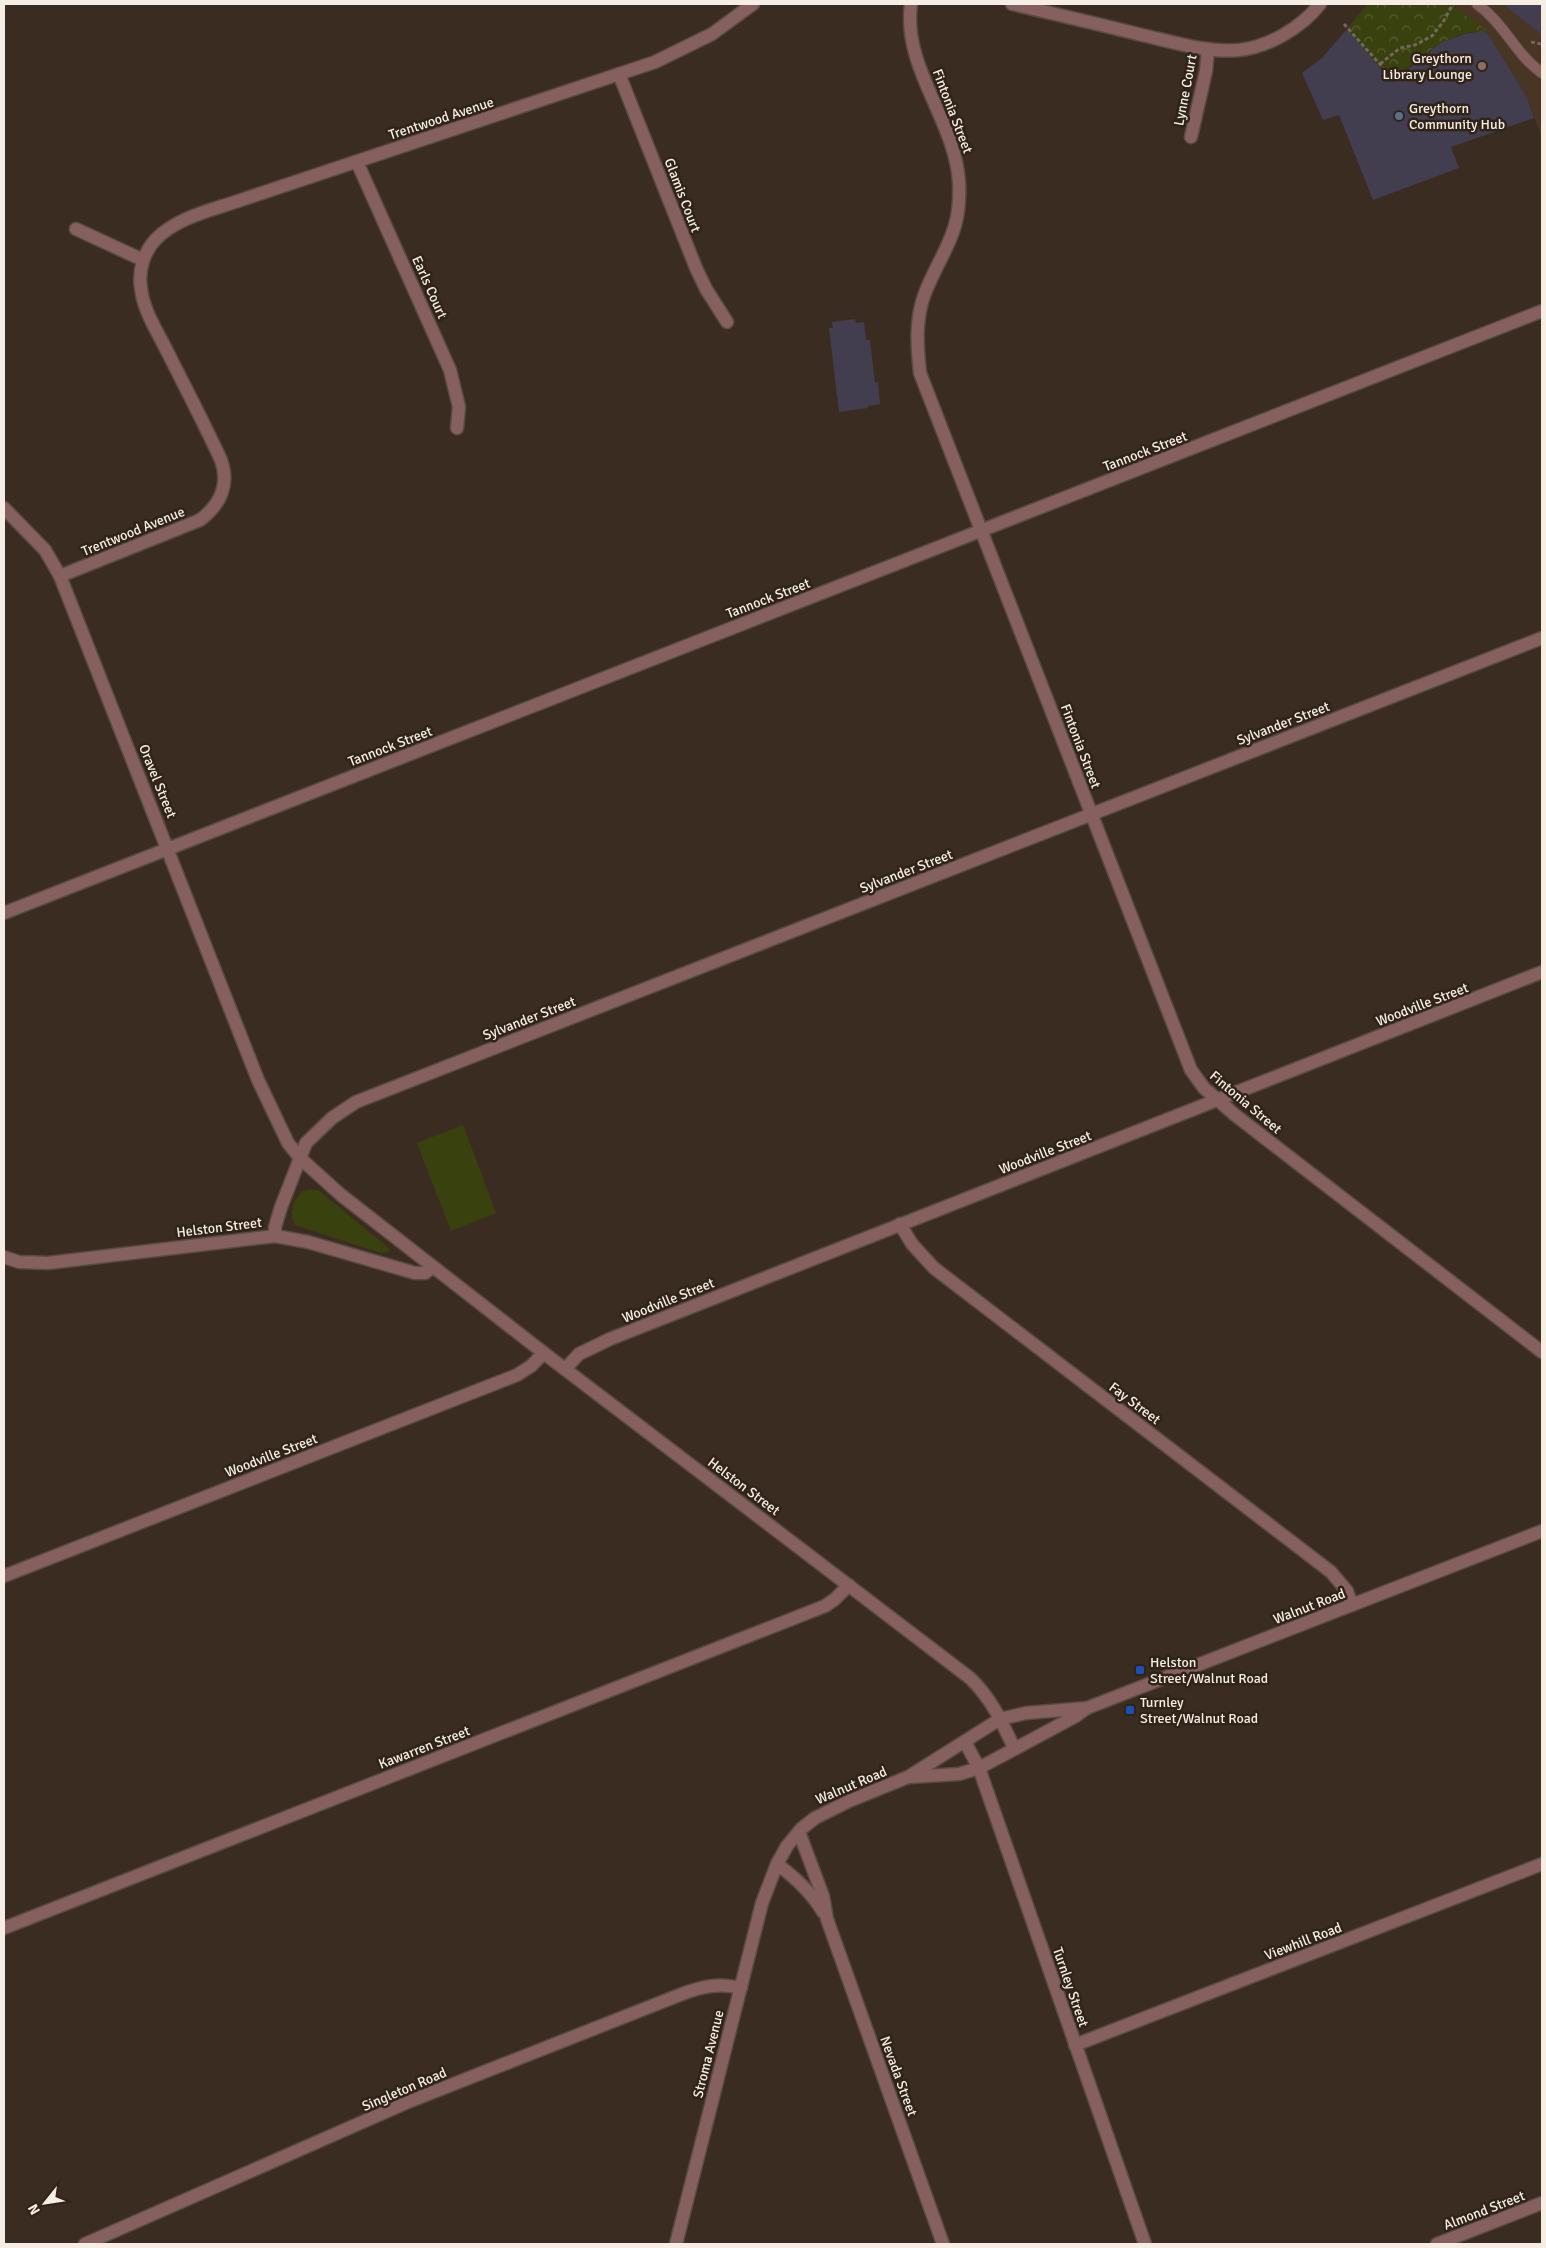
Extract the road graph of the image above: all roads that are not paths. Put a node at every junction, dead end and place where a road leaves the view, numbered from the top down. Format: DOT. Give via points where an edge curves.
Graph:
graph roads {
  1 [pos="754,4"];
  2 [pos="911,4"];
  3 [pos="1012,4"];
  4 [pos="1320,4"];
  5 [pos="1477,4"];
  6 [pos="1208,49"];
  7 [pos="1542,73"];
  8 [pos="619,74"];
  9 [pos="1191,137"];
  10 [pos="357,162"];
  11 [pos="76,229"];
  12 [pos="143,260"];
  13 [pos="1542,311"];
  14 [pos="727,322"];
  15 [pos="457,428"];
  16 [pos="4,508"];
  17 [pos="981,531"];
  18 [pos="60,576"];
  19 [pos="1542,638"];
  20 [pos="1092,814"];
  21 [pos="168,849"];
  22 [pos="4,914"];
  23 [pos="1542,972"];
  24 [pos="258,1080"];
  25 [pos="1217,1100"];
  26 [pos="300,1158"];
  27 [pos="900,1224"];
  28 [pos="275,1236"];
  29 [pos="4,1257"];
  30 [pos="433,1267"];
  31 [pos="1542,1352"];
  32 [pos="544,1353"];
  33 [pos="565,1369"];
  34 [pos="1542,1531"];
  35 [pos="4,1576"];
  36 [pos="849,1585"];
  37 [pos="1352,1605"];
  38 [pos="1087,1708"];
  39 [pos="1000,1719"];
  40 [pos="965,1742"];
  41 [pos="1014,1748"];
  42 [pos="979,1768"];
  43 [pos="908,1777"];
  44 [pos="799,1832"];
  45 [pos="1542,1864"];
  46 [pos="775,1868"];
  47 [pos="827,1919"];
  48 [pos="4,1928"];
  49 [pos="741,1988"];
  50 [pos="1076,2045"];
  51 [pos="1542,2203"];
  52 [pos="85,2244"];
  53 [pos="676,2244"];
  54 [pos="943,2244"];
  55 [pos="1145,2244"];
  56 [pos="1437,2244"];
  1 -- 8 [label="street, Trentwood Avenue" via="694,44"];
  2 -- 17 [label="street, Fintonia Street" via="909,17 913,48 952,147 960,202 953,235 924,294 917,350 920,372"];
  3 -- 6 [label="street"];
  4 -- 6 [label="street" via="1302,22 1272,41 1242,50"];
  5 -- 7 [label="lane" via="1495,18 1525,58"];
  6 -- 9 [label="street, Lynne Court"];
  8 -- 10 [label="street, Trentwood Avenue"];
  8 -- 14 [label="street, Glamis Court" via="696,268"];
  10 -- 12 [label="street, Trentwood Avenue" via="186,219 164,232"];
  10 -- 15 [label="street, Earls Court" via="450,370 459,407"];
  11 -- 12 [label="street"];
  12 -- 18 [label="street, Trentwood Avenue" via="140,282 144,303 221,460 224,484 216,505 200,520"];
  13 -- 17 [label="street, Tannock Street"];
  16 -- 18 [label="street, Oravel Street" via="45,550"];
  17 -- 20 [label="street, Fintonia Street"];
  17 -- 21 [label="street, Tannock Street"];
  18 -- 21 [label="street, Oravel Street"];
  19 -- 20 [label="street, Sylvander Street"];
  20 -- 25 [label="street, Fintonia Street" via="1191,1070"];
  20 -- 26 [label="street, Sylvander Street" via="356,1102 317,1130 306,1143"];
  21 -- 22 [label="street, Tannock Street"];
  21 -- 24 [label="street, Oravel Street"];
  23 -- 25 [label="street, Woodville Street"];
  24 -- 26 [label="street, Helston Street" via="278,1126"];
  25 -- 27 [label="street, Woodville Street"];
  25 -- 31 [label="street, Fintonia Street"];
  26 -- 28 [label="street, Sylvander Street" via="275,1227"];
  26 -- 30 [label="street, Helston Street" via="341,1195"];
  27 -- 33 [label="street, Woodville Street" via="601,1342 579,1354"];
  27 -- 37 [label="street, Fay Street" via="912,1244 934,1268 1331,1572 1347,1591"];
  28 -- 29 [label="street, Helston Street" via="48,1263 19,1262"];
  28 -- 30 [label="street, Helston Street" via="308,1242 415,1273 425,1273"];
  30 -- 32 [label="street, Helston Street"];
  32 -- 33 [label="street, Helston Street"];
  32 -- 35 [label="street, Woodville Street" via="517,1375"];
  33 -- 36 [label="street, Helston Street"];
  34 -- 37 [label="street, Walnut Road"];
  36 -- 39 [label="street, Helston Street" via="970,1678 982,1690"];
  36 -- 48 [label="street, Kawarren Street" via="824,1606"];
  37 -- 38 [label="street, Walnut Road"];
  38 -- 39 [label="street, Walnut Road" via="1026,1713"];
  38 -- 41 [label="street, Walnut Road"];
  39 -- 40 [label="street, Walnut Road"];
  39 -- 41 [label="street, Helston Street"];
  40 -- 42 [label="street, Turnley Street"];
  40 -- 43 [label="street, Walnut Road"];
  41 -- 42 [label="street, Walnut Road"];
  42 -- 43 [label="street, Walnut Road" via="959,1774"];
  42 -- 50 [label="street, Turnley Street"];
  43 -- 44 [label="street, Walnut Road" via="815,1818"];
  44 -- 46 [label="street, Walnut Road"];
  44 -- 47 [label="street, Nevada Street" via="823,1896"];
  45 -- 50 [label="street, Viewhill Road"];
  46 -- 47 [label="street, Nevada Street" via="796,1878"];
  46 -- 49 [label="street, Stroma Avenue" via="762,1904"];
  47 -- 54 [label="street, Nevada Street"];
  49 -- 52 [label="street, Singleton Road" via="717,1984 673,1997 408,2102"];
  49 -- 53 [label="street, Stroma Avenue"];
  50 -- 55 [label="street, Turnley Street"];
  51 -- 56 [label="street, Almond Street"];
}
